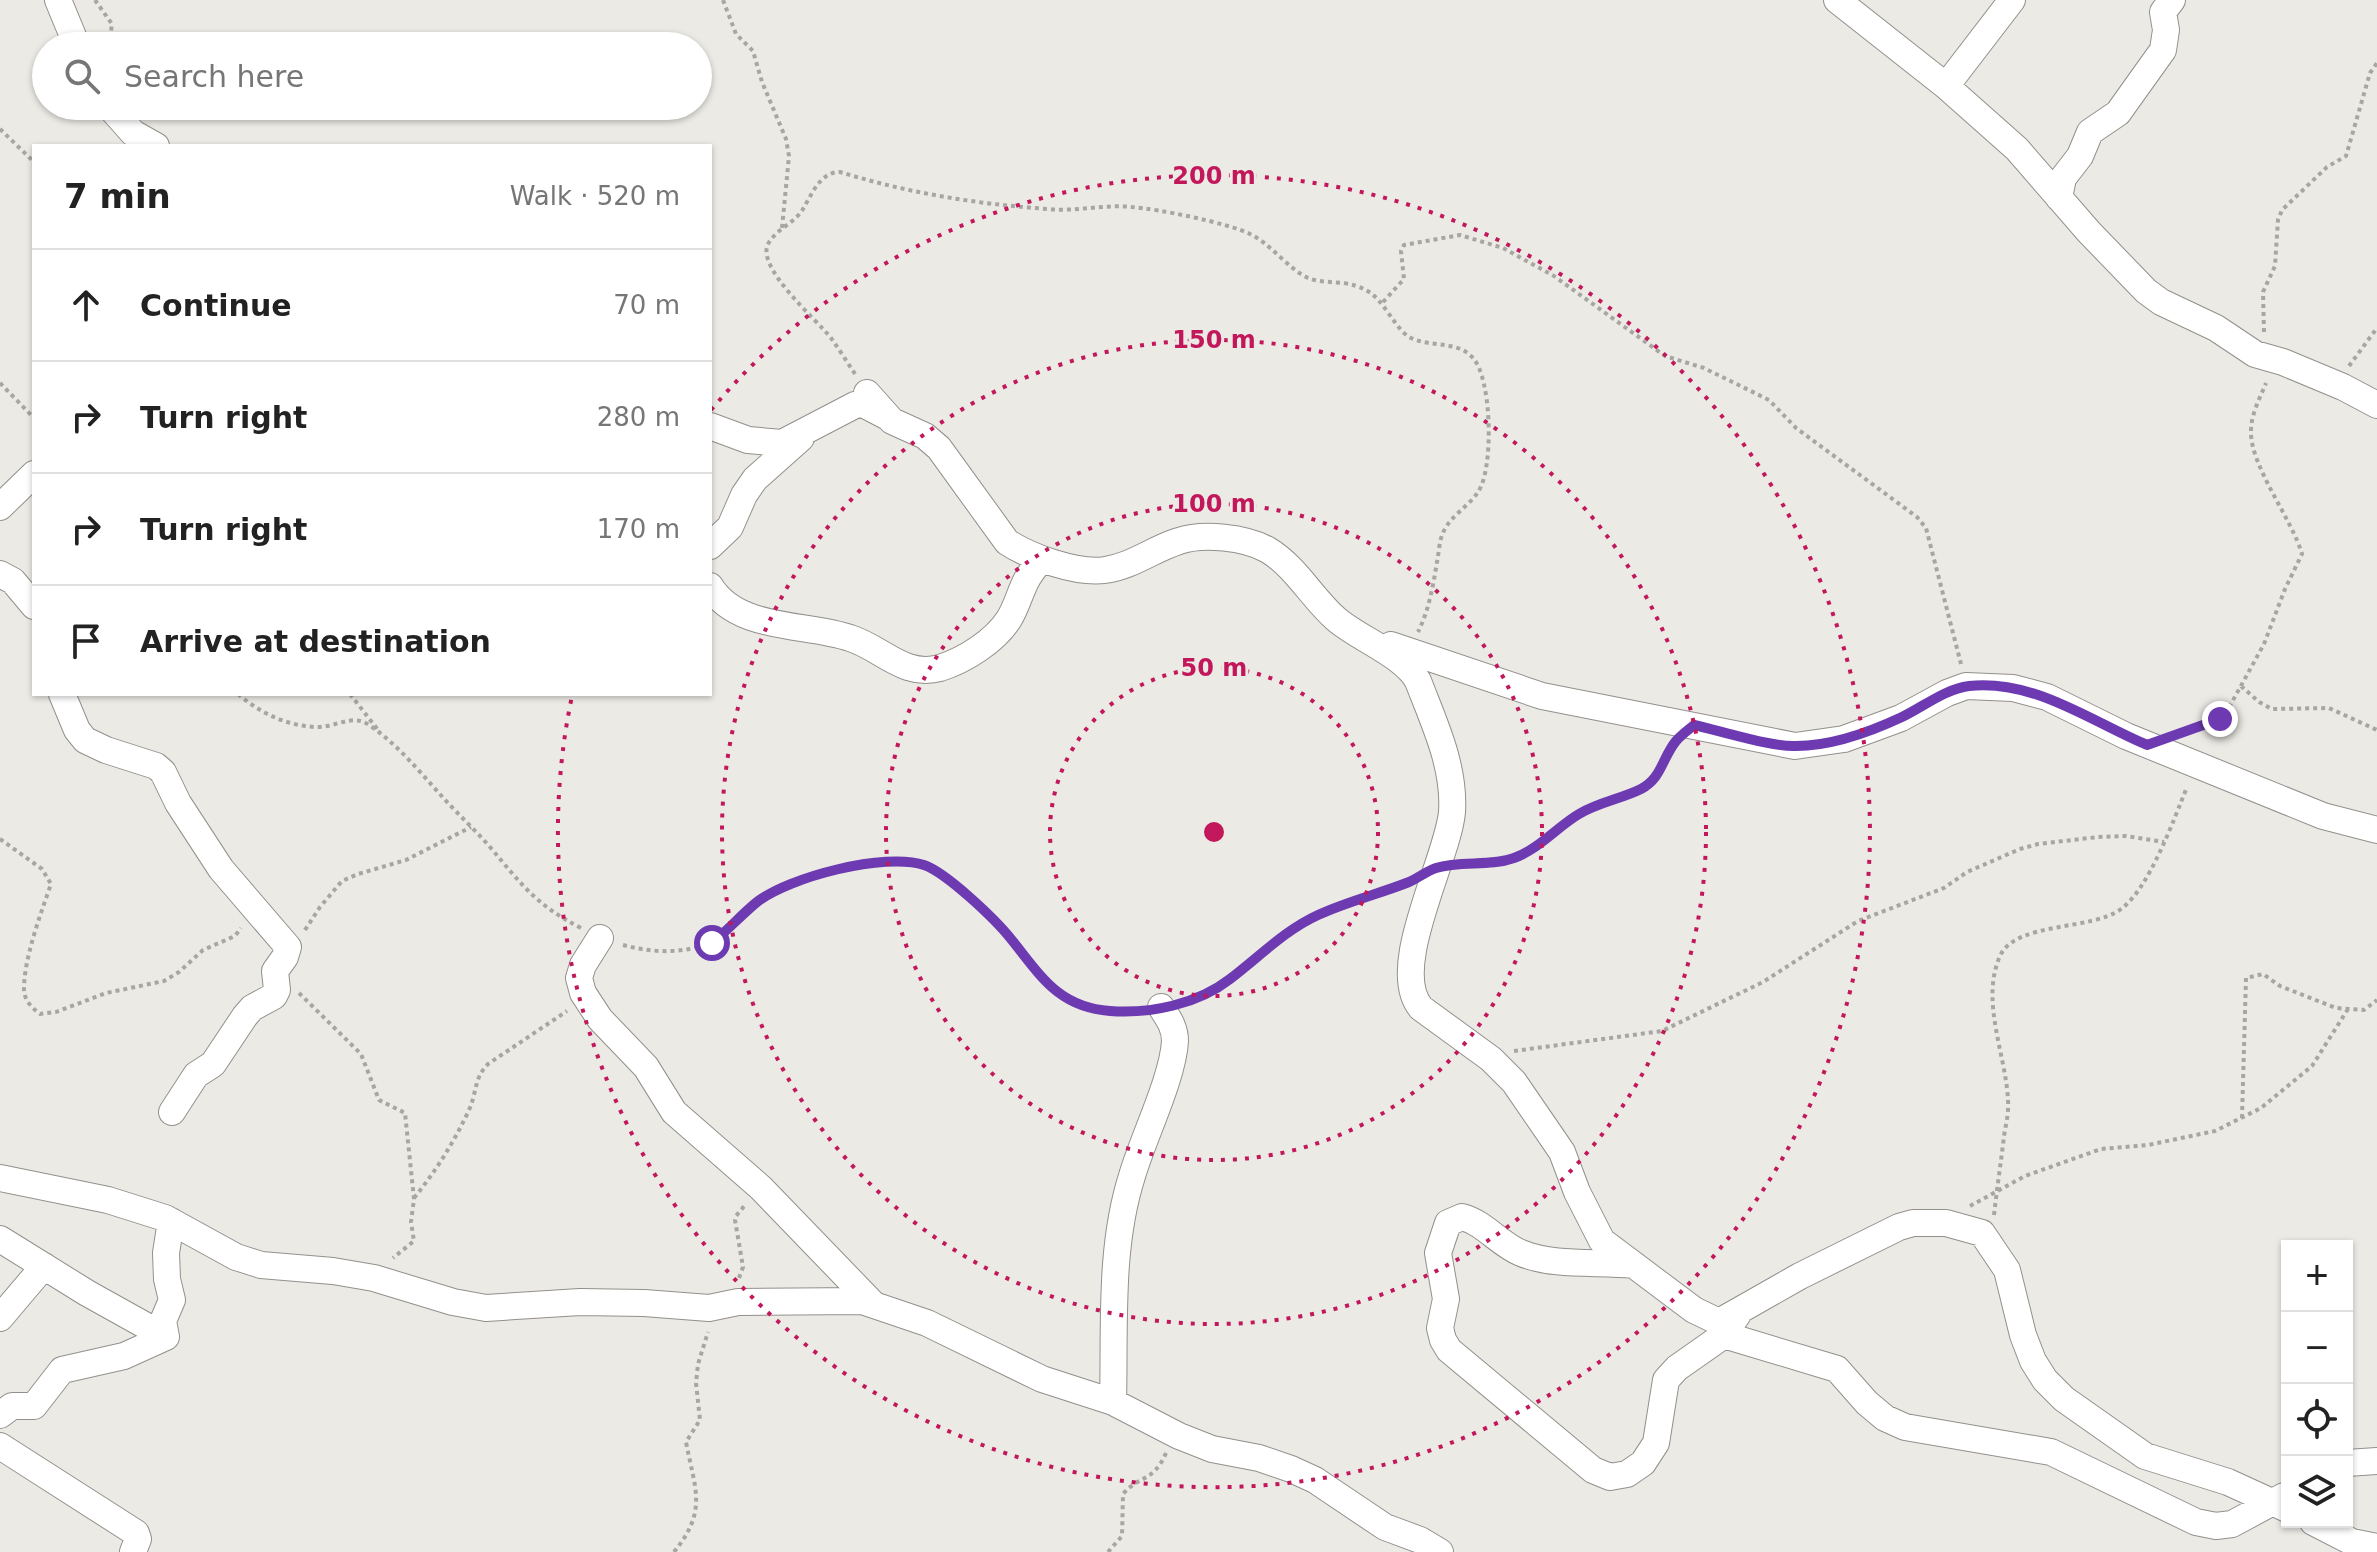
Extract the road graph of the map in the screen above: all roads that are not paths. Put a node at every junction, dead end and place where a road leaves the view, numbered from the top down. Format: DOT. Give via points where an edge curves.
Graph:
graph roads {
  1 [pos="58,0"];
  2 [pos="1837,0"];
  3 [pos="2012,0"];
  4 [pos="2172,0"];
  5 [pos="71,32"];
  6 [pos="1946,86"];
  7 [pos="121,120"];
  8 [pos="152,144"];
  9 [pos="2059,198"];
  10 [pos="867,393"];
  11 [pos="2377,405"];
  12 [pos="886,416"];
  13 [pos="712,427"];
  14 [pos="812,427"];
  15 [pos="32,476"];
  16 [pos="0,507"];
  17 [pos="712,544"];
  18 [pos="1041,559"];
  19 [pos="0,574"];
  20 [pos="712,588"];
  21 [pos="32,604"];
  22 [pos="1357,636"];
  23 [pos="63,696"];
  24 [pos="2377,830"];
  25 [pos="600,938"];
  26 [pos="1161,1007"];
  27 [pos="172,1112"];
  28 [pos="0,1178"];
  29 [pos="171,1221"];
  30 [pos="0,1239"];
  31 [pos="44,1266"];
  32 [pos="1637,1266"];
  33 [pos="874,1305"];
  34 [pos="0,1318"];
  35 [pos="1731,1324"];
  36 [pos="166,1337"];
  37 [pos="1113,1402"];
  38 [pos="0,1415"];
  39 [pos="0,1446"];
  40 [pos="2377,1461"];
  41 [pos="2353,1463"];
  42 [pos="2281,1501"];
  43 [pos="2281,1503"];
  44 [pos="2325,1528"];
  45 [pos="2377,1547"];
  46 [pos="133,1552"];
  47 [pos="1440,1552"];
  1 -- 5 [label="street"];
  2 -- 6 [label="street"];
  3 -- 6 [label="street"];
  4 -- 9 [label="street" via="2163,12 2166,38 2158,60 2118,113 2090,132 2063,178"];
  6 -- 9 [label="street" via="2017,149"];
  7 -- 8 [label="street"];
  9 -- 11 [label="street" via="2161,302 2261,356"];
  10 -- 12 [label="street"];
  12 -- 14 [label="street" via="855,405"];
  12 -- 18 [label="street" via="934,442 1007,542"];
  13 -- 14 [label="street" via="772,443"];
  14 -- 17 [label="street" via="755,479 730,527"];
  15 -- 16 [label="street"];
  18 -- 20 [label="street" via="1011,616 991,640 940,668 916,671 850,638 740,612"];
  18 -- 22 [label="street" via="1102,570 1188,539 1247,542 1277,557"];
  19 -- 21 [label="street"];
  22 -- 24 [label="street" via="1542,696 1795,746 1844,739 1966,686 2013,688 2047,697 2147,745 2323,816"];
  22 -- 32 [label="street" via="1410,669 1451,772 1452,814 1416,943 1414,999 1514,1082 1562,1152 1602,1241"];
  23 -- 27 [label="street" via="85,740 163,772 221,869 288,947 275,973 274,996 252,1008"];
  25 -- 33 [label="street" via="579,978 600,1019 646,1067 674,1112 761,1188"];
  26 -- 37 [label="street" via="1175,1040 1131,1178 1116,1252"];
  28 -- 29 [label="street" via="108,1200"];
  29 -- 33 [label="street" via="261,1265 333,1271 486,1308 619,1302"];
  29 -- 36 [label="street" via="166,1253 172,1300 163,1321"];
  30 -- 31 [label="street"];
  31 -- 34 [label="street"];
  31 -- 36 [label="street"];
  32 -- 35 [label="street" via="1710,1320"];
  32 -- 35 [label="street" via="1521,1253 1462,1217 1448,1223 1438,1253 1446,1299 1443,1340 1593,1470 1610,1477 1643,1463 1656,1443 1666,1380"];
  33 -- 37 [label="street" via="927,1323 1042,1379"];
  35 -- 42 [label="street" via="1800,1276 1913,1223 1946,1223 1982,1233 2007,1270 2033,1361 2064,1399 2145,1456"];
  35 -- 43 [label="street" via="1837,1369 1867,1403 1905,1427 2051,1452 2196,1522 2232,1524"];
  36 -- 38 [label="street" via="124,1356 66,1368 34,1406 12,1406"];
  37 -- 47 [label="street" via="1212,1449 1259,1458 1315,1480 1385,1527"];
  39 -- 46 [label="street" via="136,1533"];
  40 -- 41 [label="street"];
  44 -- 45 [label="street"];
}
